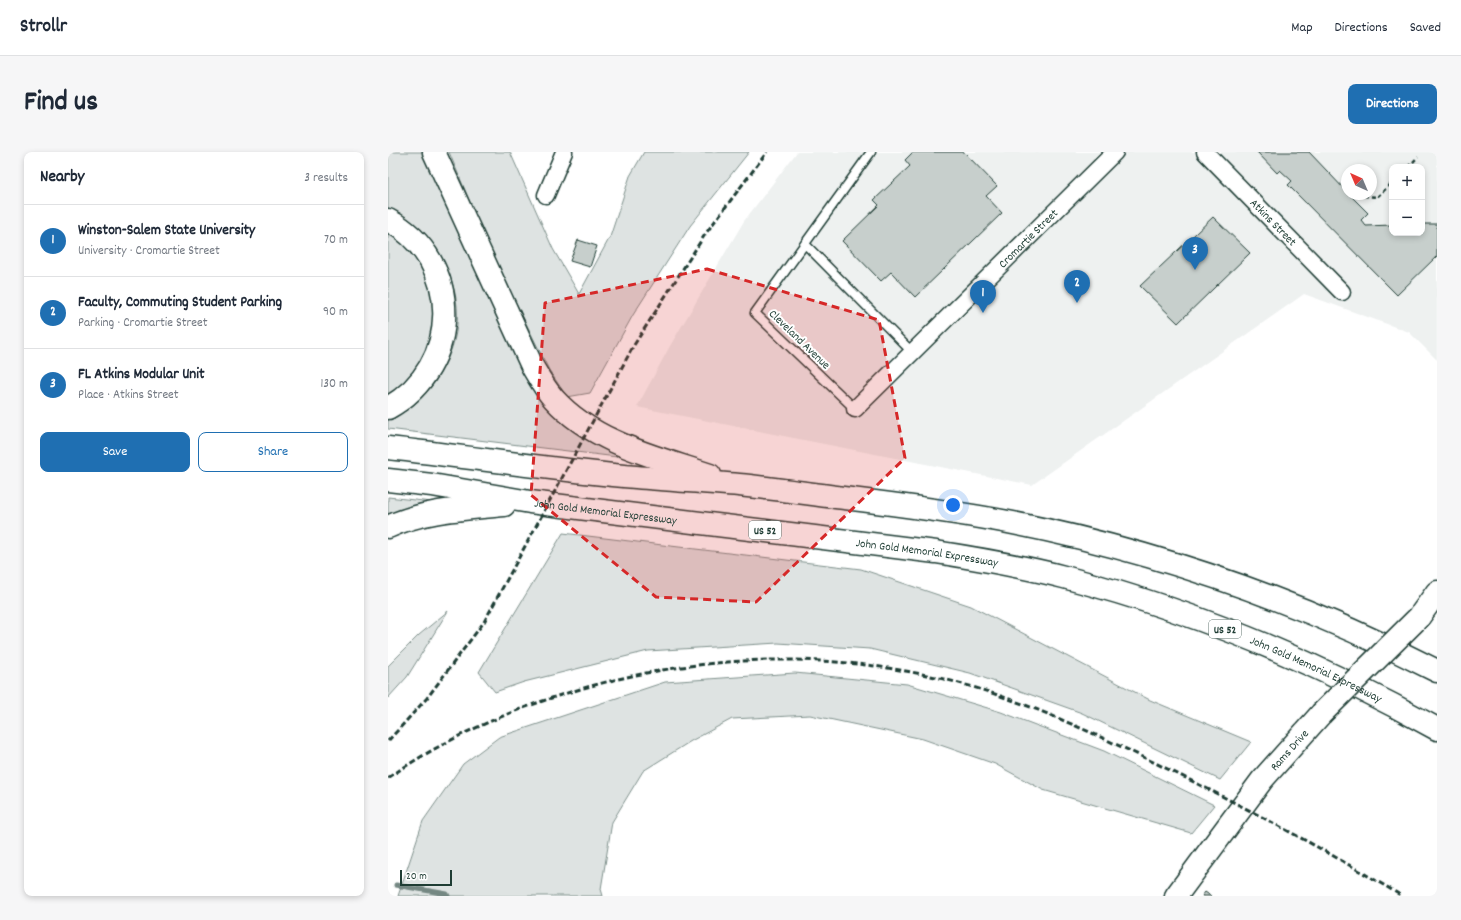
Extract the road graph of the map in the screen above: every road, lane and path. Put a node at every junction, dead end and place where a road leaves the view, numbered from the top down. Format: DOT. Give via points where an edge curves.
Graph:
graph roads {
  1 [pos="434,152"];
  2 [pos="564,152"];
  3 [pos="871,152"];
  4 [pos="1115,152"];
  5 [pos="1205,152"];
  6 [pos="1418,157"];
  7 [pos="1411,164"];
  8 [pos="1389,185"];
  9 [pos="546,195"];
  10 [pos="1377,197"];
  11 [pos="388,220"];
  12 [pos="805,244"];
  13 [pos="1342,292"];
  14 [pos="912,352"];
  15 [pos="388,408"];
  16 [pos="855,409"];
  17 [pos="388,448"];
  18 [pos="388,480"];
  19 [pos="742,485"];
  20 [pos="530,502"];
  21 [pos="388,527"];
  22 [pos="1437,592"];
  23 [pos="1437,603"];
  24 [pos="1419,617"];
  25 [pos="1437,671"];
  26 [pos="1437,729"];
  27 [pos="1176,896"];
  1 -- 19 [label="main road" via="532,366 553,398 580,422 611,439"];
  2 -- 9 [label="street"];
  3 -- 12 [label="lane"];
  4 -- 14 [label="street, Cromartie Street"];
  5 -- 13 [label="street, Atkins Street"];
  6 -- 7 [label="path"];
  8 -- 10 [label="path"];
  11 -- 15 [label="main road" via="407,233 432,264 444,303 441,342 434,361 410,393"];
  12 -- 14 [label="lane"];
  12 -- 16 [label="lane, Cleveland Avenue" via="755,313"];
  14 -- 16 [label="street, Cromartie Street"];
  17 -- 19 [label="main road" via="634,477"];
  18 -- 20 [label="main road, John Gold Memorial Expressway / US 52"];
  19 -- 25 [label="main road" via="943,511 1072,536 1200,573 1267,596 1328,619"];
  20 -- 21 [label="main road" via="432,513"];
  20 -- 26 [label="main road, John Gold Memorial Expressway / US 52" via="905,547 993,561 1062,576 1124,594 1250,638 1314,666"];
  22 -- 24 [label="main road, Rams Drive"];
  23 -- 24 [label="main road, Rams Drive"];
  24 -- 27 [label="main road, Rams Drive, bridge" via="1321,714 1262,780"];
}
